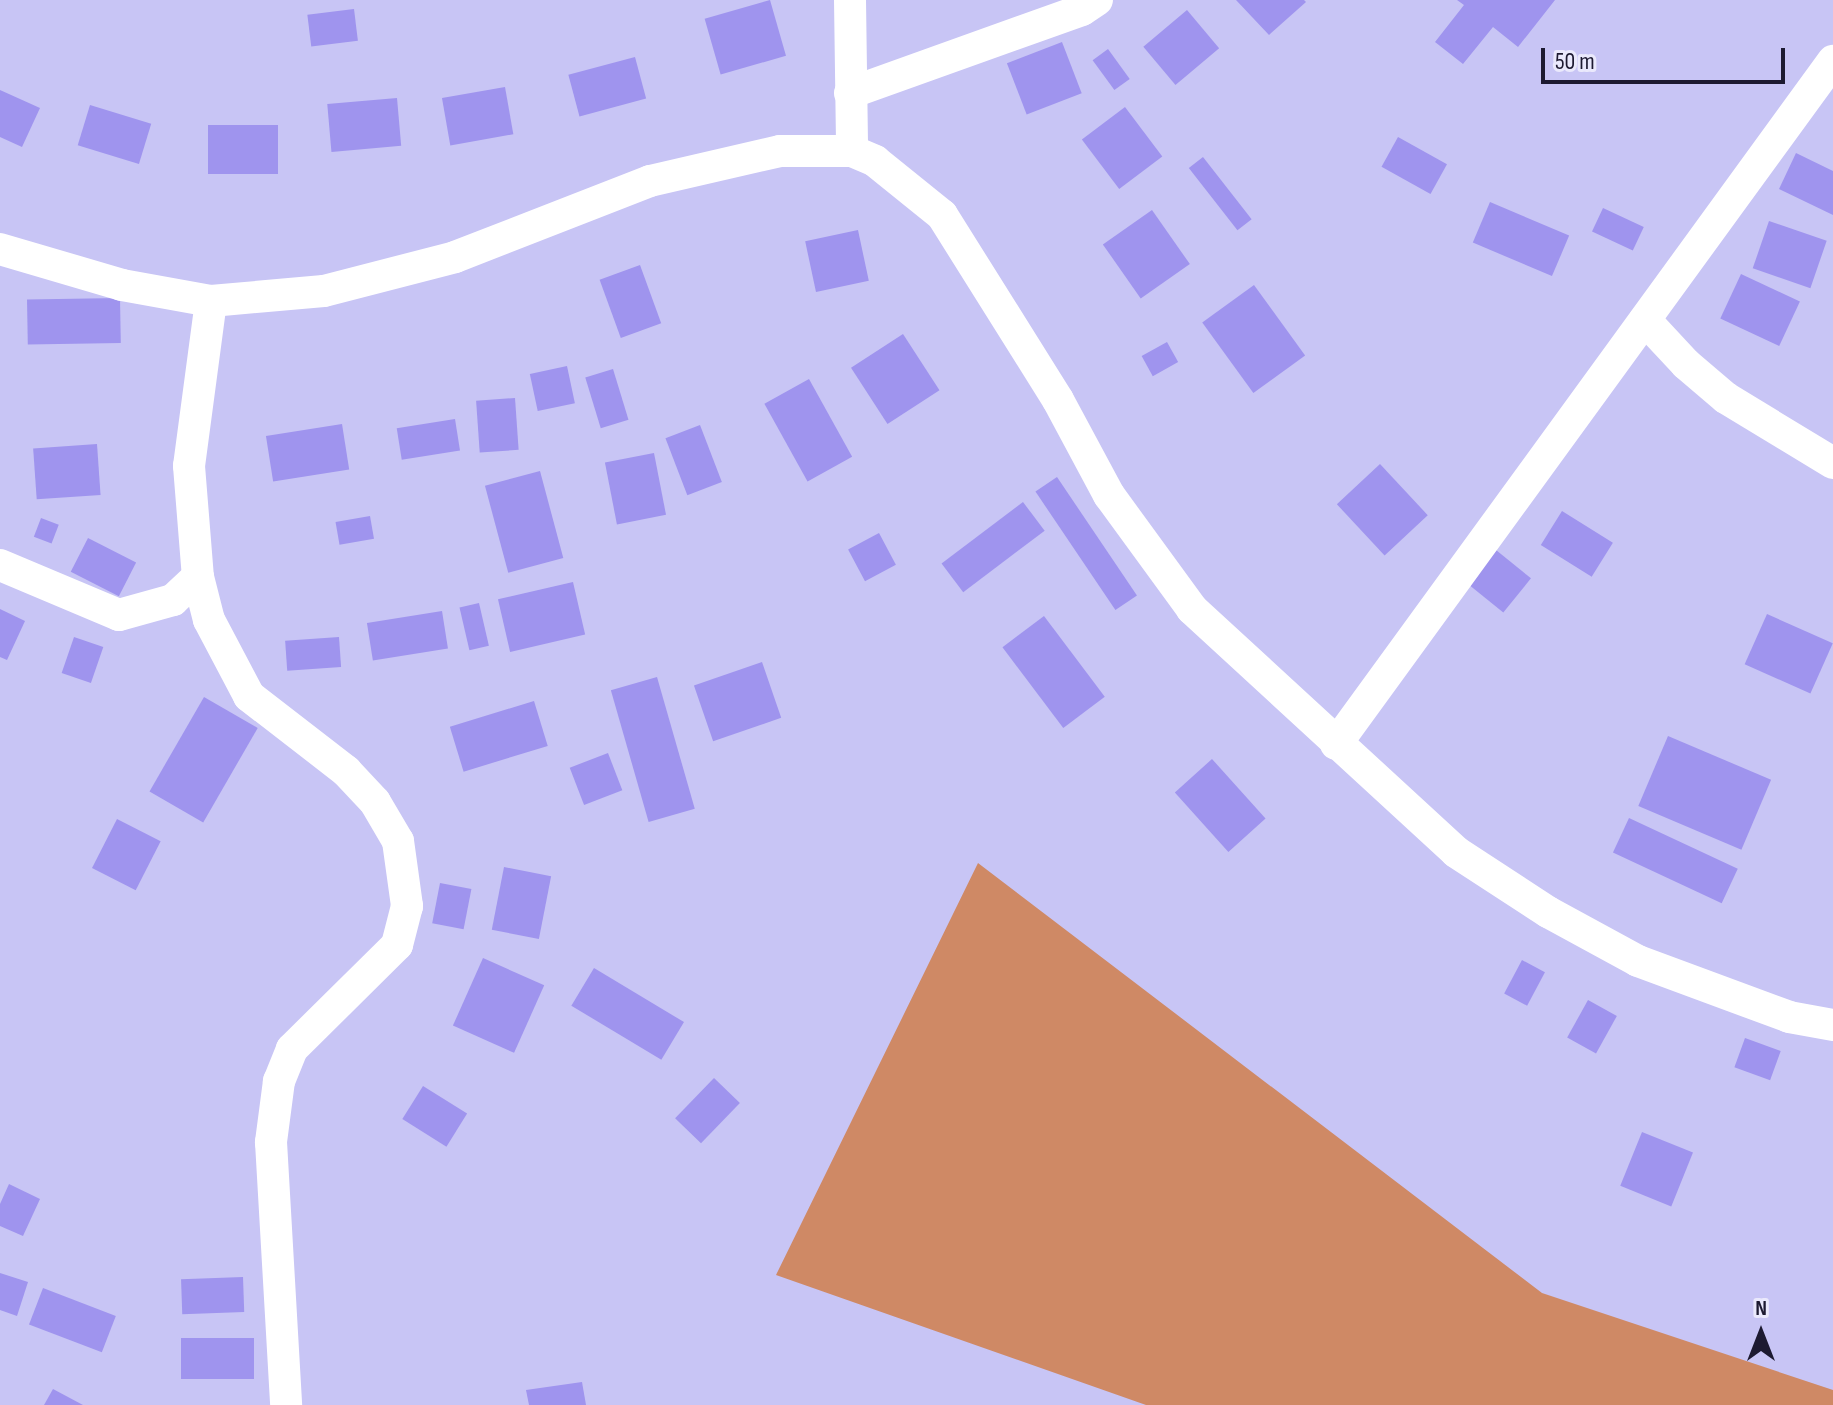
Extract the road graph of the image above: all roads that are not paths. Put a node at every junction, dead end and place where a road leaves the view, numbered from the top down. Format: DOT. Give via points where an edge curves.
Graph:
graph roads {
  1 [pos="850,0"];
  2 [pos="1097,0"];
  3 [pos="1833,61"];
  4 [pos="850,93"];
  5 [pos="852,151"];
  6 [pos="0,249"];
  7 [pos="211,301"];
  8 [pos="1645,320"];
  9 [pos="1833,463"];
  10 [pos="0,565"];
  11 [pos="198,577"];
  12 [pos="1336,744"];
  13 [pos="1833,1025"];
  14 [pos="286,1405"];
  1 -- 4 [label="street"];
  2 -- 4 [label="street" via="1082,10"];
  3 -- 8 [label="street"];
  4 -- 5 [label="street"];
  5 -- 7 [label="street" via="780,151 650,181 455,257 324,291"];
  5 -- 12 [label="street" via="875,161 942,215 1058,400 1109,495 1183,597"];
  6 -- 7 [label="street" via="122,285"];
  7 -- 11 [label="street" via="189,466"];
  8 -- 9 [label="street" via="1726,398"];
  8 -- 12 [label="street"];
  10 -- 11 [label="street" via="119,615 173,600"];
  11 -- 14 [label="street" via="209,620 249,696 346,771 375,802 398,841 407,906 397,945 292,1049 279,1081 271,1142"];
  12 -- 13 [label="street" via="1456,852 1548,912 1638,961 1789,1017"];
}
